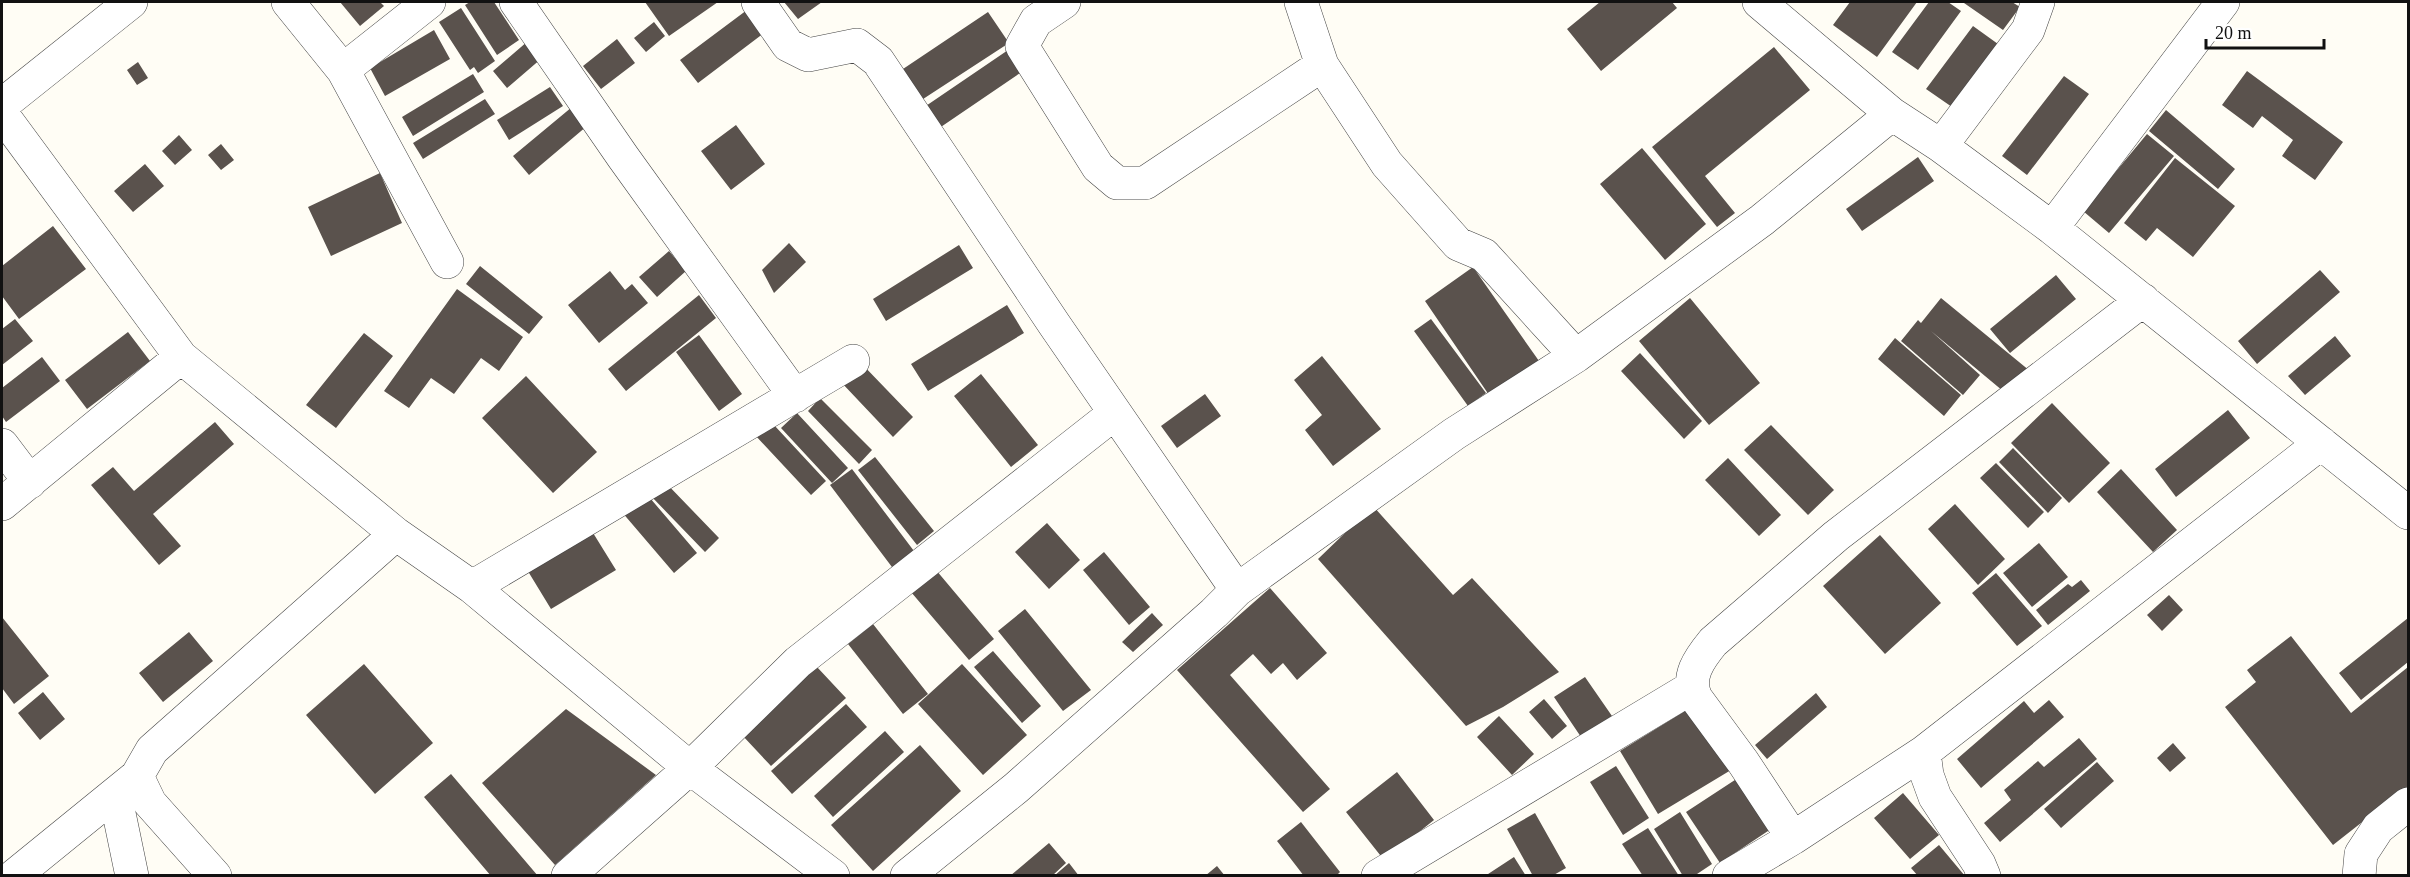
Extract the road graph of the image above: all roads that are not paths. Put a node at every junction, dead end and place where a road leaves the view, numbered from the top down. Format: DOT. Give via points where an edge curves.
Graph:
graph roads {
  1 [pos="130,2"];
  2 [pos="288,2"];
  3 [pos="429,2"];
  4 [pos="516,2"];
  5 [pos="758,2"];
  6 [pos="1064,2"];
  7 [pos="1301,2"];
  8 [pos="1760,2"];
  9 [pos="2038,2"];
  10 [pos="2223,2"];
  11 [pos="1322,65"];
  12 [pos="343,70"];
  13 [pos="2,105"];
  14 [pos="2,114"];
  15 [pos="1892,114"];
  16 [pos="1941,146"];
  17 [pos="2052,228"];
  18 [pos="447,262"];
  19 [pos="2143,300"];
  20 [pos="1576,356"];
  21 [pos="181,357"];
  22 [pos="853,361"];
  23 [pos="795,396"];
  24 [pos="1115,413"];
  25 [pos="2321,443"];
  26 [pos="2,445"];
  27 [pos="30,482"];
  28 [pos="2,504"];
  29 [pos="2409,513"];
  30 [pos="396,534"];
  31 [pos="472,587"];
  32 [pos="1237,590"];
  33 [pos="1691,688"];
  34 [pos="1924,752"];
  35 [pos="690,768"];
  36 [pos="126,785"];
  37 [pos="2409,804"];
  38 [pos="1793,838"];
  39 [pos="14,876"];
  40 [pos="132,876"];
  41 [pos="215,876"];
  42 [pos="568,876"];
  43 [pos="833,876"];
  44 [pos="907,876"];
  45 [pos="1378,876"];
  46 [pos="1729,876"];
  47 [pos="1984,876"];
  48 [pos="2359,876"];
  1 -- 13 [label="street"];
  2 -- 12 [label="street"];
  3 -- 12 [label="street"];
  4 -- 23 [label="street"];
  5 -- 24 [label="street" via="788,45 808,54 857,45 878,62"];
  6 -- 11 [label="street" via="1036,21 1022,46 1098,167 1117,183 1145,183"];
  7 -- 11 [label="street"];
  8 -- 15 [label="street"];
  9 -- 16 [label="street" via="2028,30"];
  10 -- 17 [label="street"];
  11 -- 20 [label="street" via="1387,164 1458,244 1484,255"];
  12 -- 18 [label="street"];
  14 -- 21 [label="street"];
  15 -- 16 [label="street"];
  15 -- 20 [label="street" via="1762,220"];
  16 -- 17 [label="street"];
  17 -- 19 [label="street"];
  19 -- 25 [label="street"];
  19 -- 33 [label="street" via="1836,536 1713,642 1700,658"];
  20 -- 32 [label="street" via="1454,434"];
  21 -- 27 [label="street"];
  21 -- 30 [label="street"];
  22 -- 23 [label="street"];
  23 -- 31 [label="street"];
  24 -- 32 [label="street"];
  24 -- 35 [label="street" via="798,662"];
  25 -- 29 [label="street"];
  25 -- 34 [label="street"];
  26 -- 27 [label="street"];
  27 -- 28 [label="street"];
  30 -- 31 [label="street"];
  30 -- 36 [label="street" via="152,750"];
  31 -- 35 [label="street"];
  32 -- 44 [label="street" via="1016,788"];
  33 -- 38 [label="street"];
  33 -- 45 [label="street"];
  34 -- 38 [label="street"];
  34 -- 47 [label="street" via="1935,797"];
  35 -- 42 [label="street"];
  35 -- 43 [label="street"];
  36 -- 39 [label="street"];
  36 -- 40 [label="street"];
  36 -- 41 [label="street" via="150,803"];
  37 -- 48 [label="street" via="2378,828 2361,854"];
  38 -- 46 [label="street"];
}
